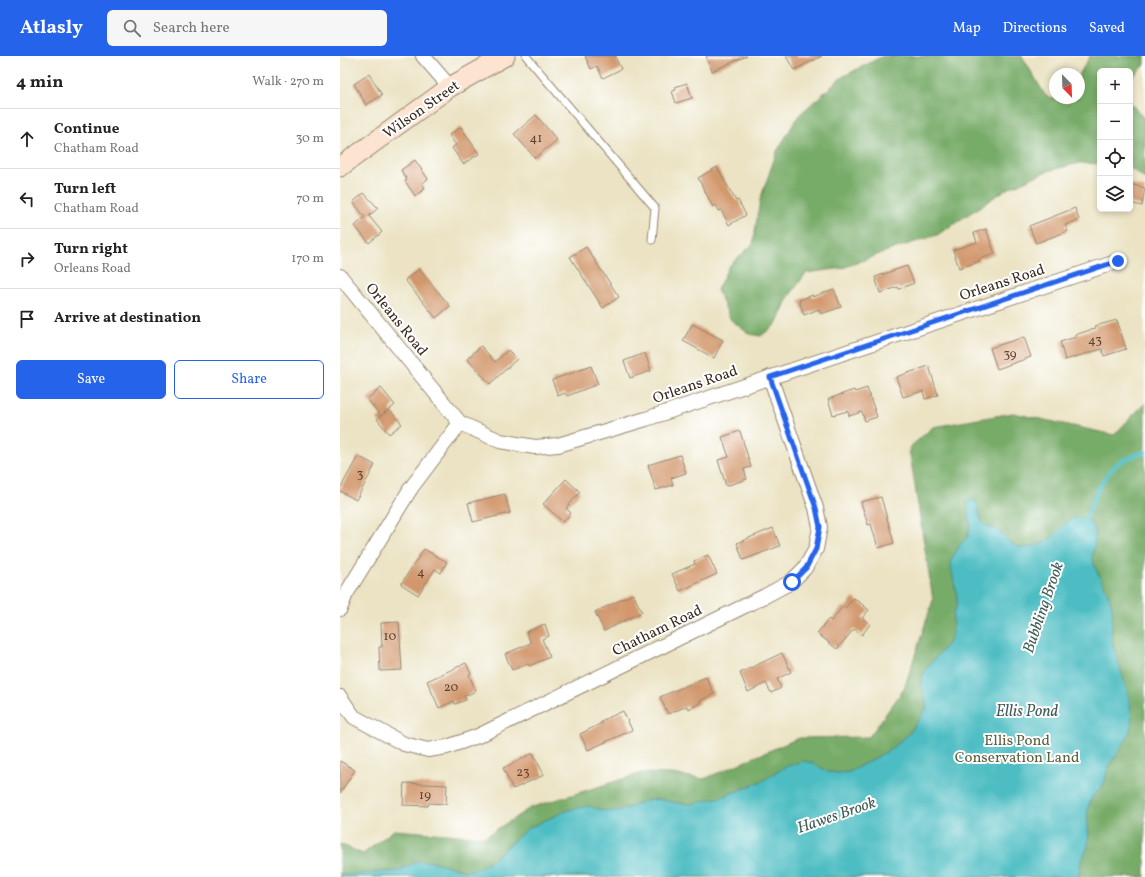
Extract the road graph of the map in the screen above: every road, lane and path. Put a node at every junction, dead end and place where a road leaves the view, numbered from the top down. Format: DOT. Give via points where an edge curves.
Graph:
graph roads {
  1 [pos="423,56"];
  2 [pos="505,56"];
  3 [pos="526,56"];
  4 [pos="450,87"];
  5 [pos="340,167"];
  6 [pos="652,240"];
  7 [pos="1118,261"];
  8 [pos="340,276"];
  9 [pos="770,377"];
  10 [pos="460,424"];
  11 [pos="340,609"];
  12 [pos="340,697"];
  1 -- 4 [label="street"];
  2 -- 4 [label="street, Wilson Street"];
  3 -- 6 [label="lane" via="655,208"];
  4 -- 5 [label="street, Wilson Street"];
  7 -- 9 [label="street, Orleans Road"];
  8 -- 10 [label="street, Orleans Road"];
  9 -- 10 [label="street, Orleans Road" via="646,419 558,445 535,447 500,441"];
  9 -- 12 [label="street, Chatham Road" via="816,508 820,527 816,549 806,568 792,582 478,736 447,747 428,750 404,744 354,717"];
  10 -- 11 [label="street" via="411,488 346,594"];
}
